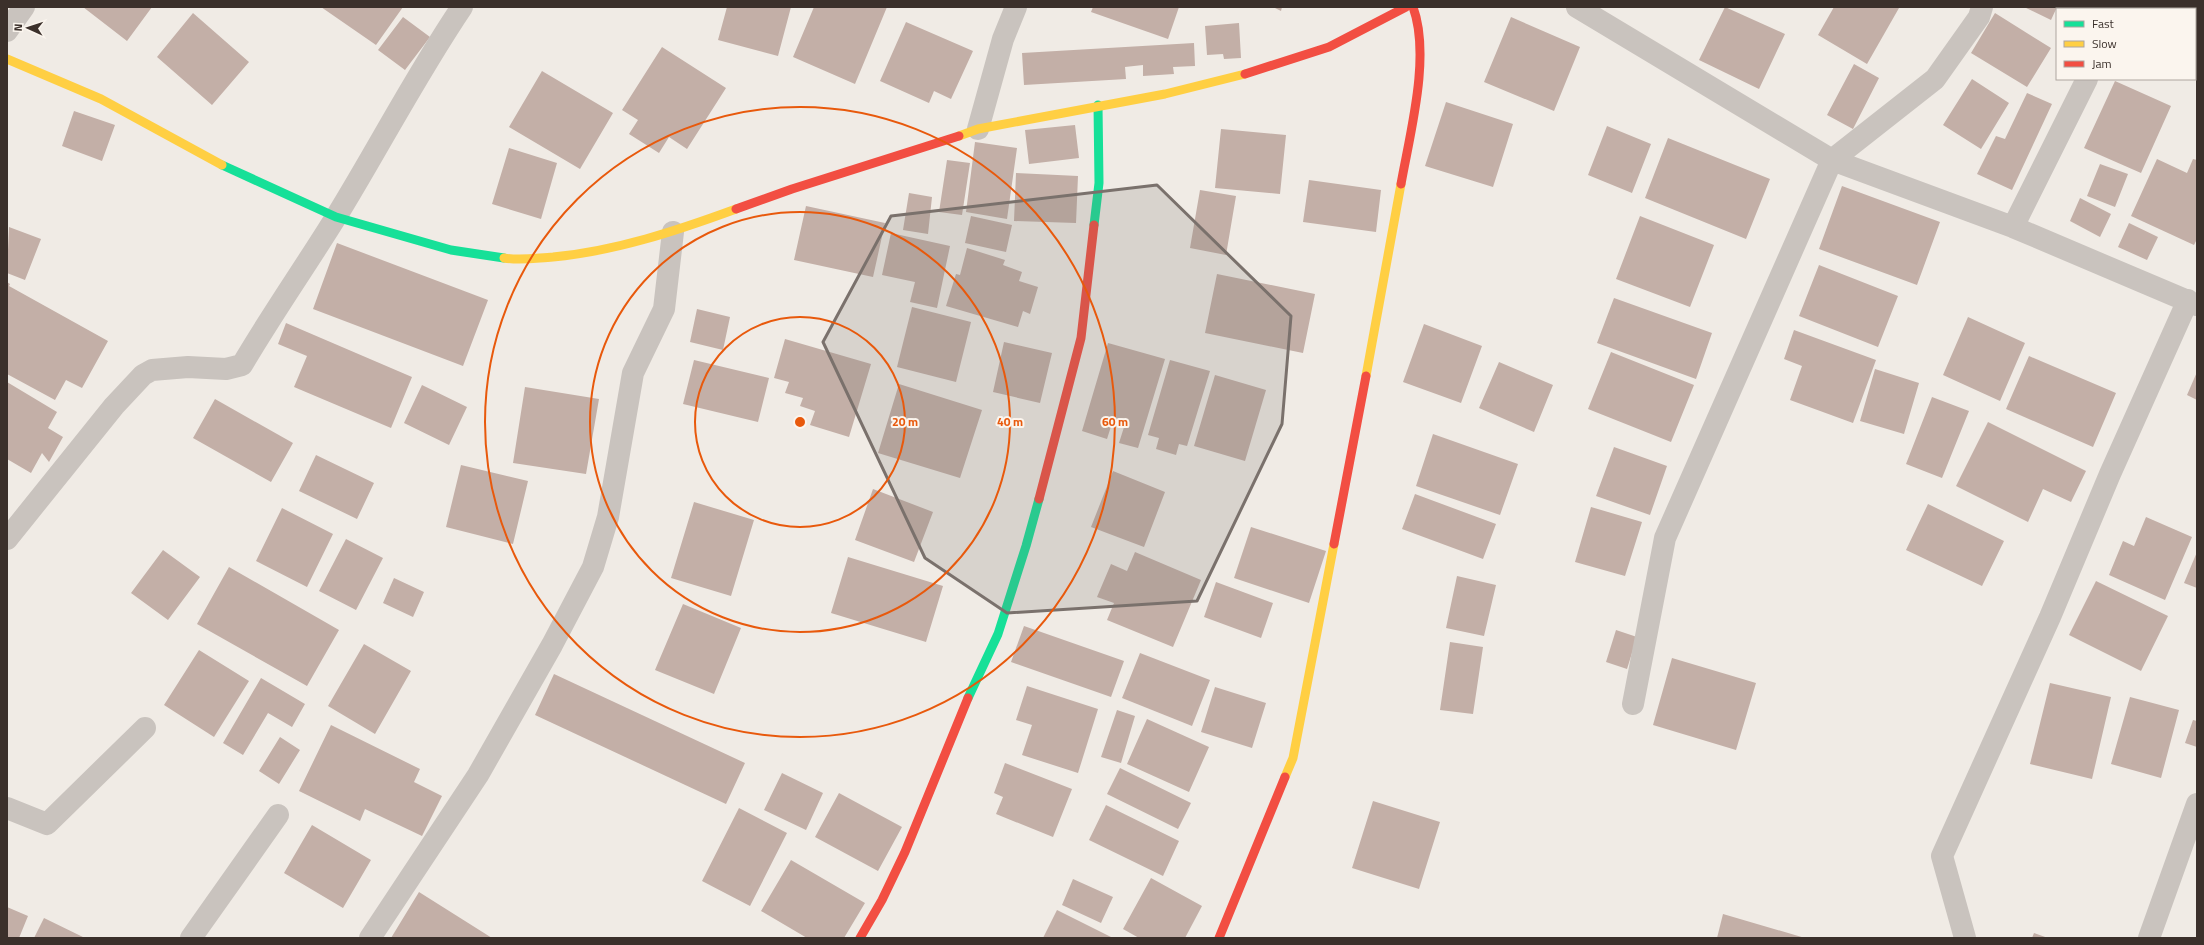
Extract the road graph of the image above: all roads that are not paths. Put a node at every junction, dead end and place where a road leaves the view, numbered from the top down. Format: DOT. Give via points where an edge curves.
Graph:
graph roads {
  1 [pos="24,7"];
  2 [pos="462,7"];
  3 [pos="1016,7"];
  4 [pos="1406,7"];
  5 [pos="1413,7"];
  6 [pos="1577,7"];
  7 [pos="1982,7"];
  8 [pos="7,31"];
  9 [pos="7,59"];
  10 [pos="2086,80"];
  11 [pos="1098,105"];
  12 [pos="978,129"];
  13 [pos="1832,160"];
  14 [pos="336,217"];
  15 [pos="2013,227"];
  16 [pos="673,232"];
  17 [pos="2193,302"];
  18 [pos="7,539"];
  19 [pos="1633,704"];
  20 [pos="145,728"];
  21 [pos="2197,804"];
  22 [pos="7,808"];
  23 [pos="278,815"];
  24 [pos="191,938"];
  25 [pos="370,938"];
  26 [pos="860,938"];
  27 [pos="1219,938"];
  28 [pos="1965,938"];
  29 [pos="2149,938"];
  1 -- 8 [label="street"];
  2 -- 14 [label="street" via="432,51"];
  3 -- 12 [label="street" via="1003,39"];
  4 -- 11 [label="street" via="1329,47 1235,77 1165,94"];
  5 -- 27 [label="street" via="1419,22 1420,70 1392,240 1293,758"];
  6 -- 13 [label="street"];
  7 -- 13 [label="street" via="1935,78"];
  9 -- 14 [label="street" via="101,99 210,160"];
  10 -- 15 [label="street"];
  11 -- 12 [label="street"];
  11 -- 26 [label="street" via="1099,183 1081,338 1026,546 998,634 963,709 905,852"];
  12 -- 16 [label="street" via="792,189"];
  13 -- 15 [label="street"];
  13 -- 19 [label="street" via="1664,538"];
  14 -- 16 [label="street" via="451,250 517,260 584,254"];
  14 -- 18 [label="street" via="270,317 242,365 226,369 188,367 152,370 143,375 114,406"];
  15 -- 17 [label="street"];
  16 -- 25 [label="street" via="664,310 633,373 608,517 593,567 478,775"];
  17 -- 28 [label="street" via="2110,474 1942,856"];
  20 -- 22 [label="street" via="46,824"];
  21 -- 29 [label="street"];
  23 -- 24 [label="street"];
}
